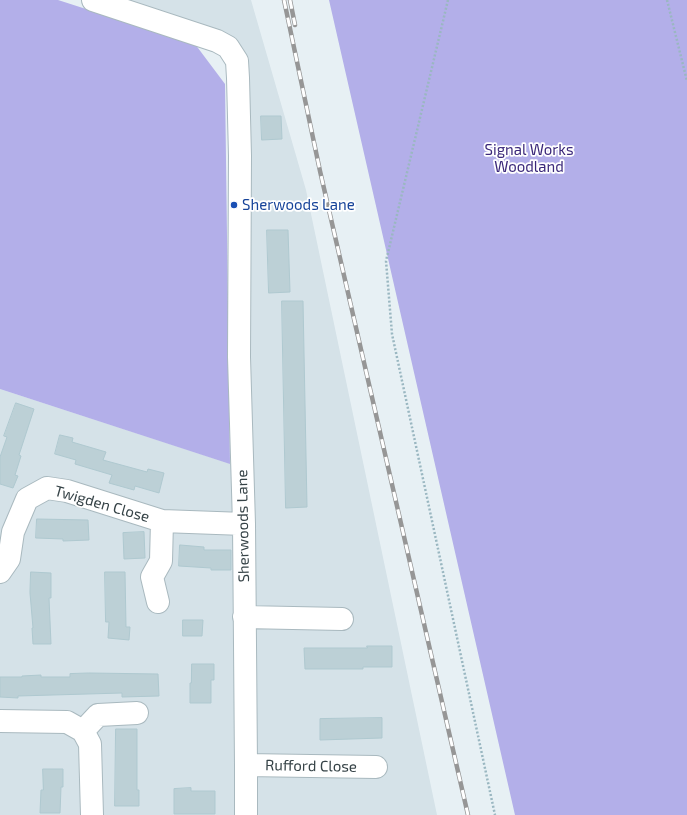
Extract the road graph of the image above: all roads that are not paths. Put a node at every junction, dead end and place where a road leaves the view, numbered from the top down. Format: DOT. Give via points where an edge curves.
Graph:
graph roads {
  1 [pos="93,0"];
  2 [pos="162,522"];
  3 [pos="244,524"];
  4 [pos="0,572"];
  5 [pos="158,602"];
  6 [pos="244,617"];
  7 [pos="342,619"];
  8 [pos="137,713"];
  9 [pos="0,721"];
  10 [pos="83,731"];
  11 [pos="246,765"];
  12 [pos="376,767"];
  13 [pos="92,815"];
  14 [pos="246,815"];
  1 -- 3 [label="street, Sherwoods Lane" via="218,41 228,47 236,61 240,156 239,357"];
  2 -- 3 [label="street, Twigden Close"];
  2 -- 4 [label="street, Twigden Close" via="67,491 47,488 27,499 13,532 9,559"];
  2 -- 5 [label="street, Twigden Close" via="161,561 152,577"];
  3 -- 6 [label="street, Sherwoods Lane"];
  6 -- 7 [label="street"];
  6 -- 11 [label="street, Sherwoods Lane"];
  8 -- 10 [label="street" via="98,715"];
  9 -- 10 [label="street" via="67,722"];
  10 -- 13 [label="street" via="90,744"];
  11 -- 12 [label="street, Rufford Close"];
  11 -- 14 [label="street, Sherwoods Lane"];
}
